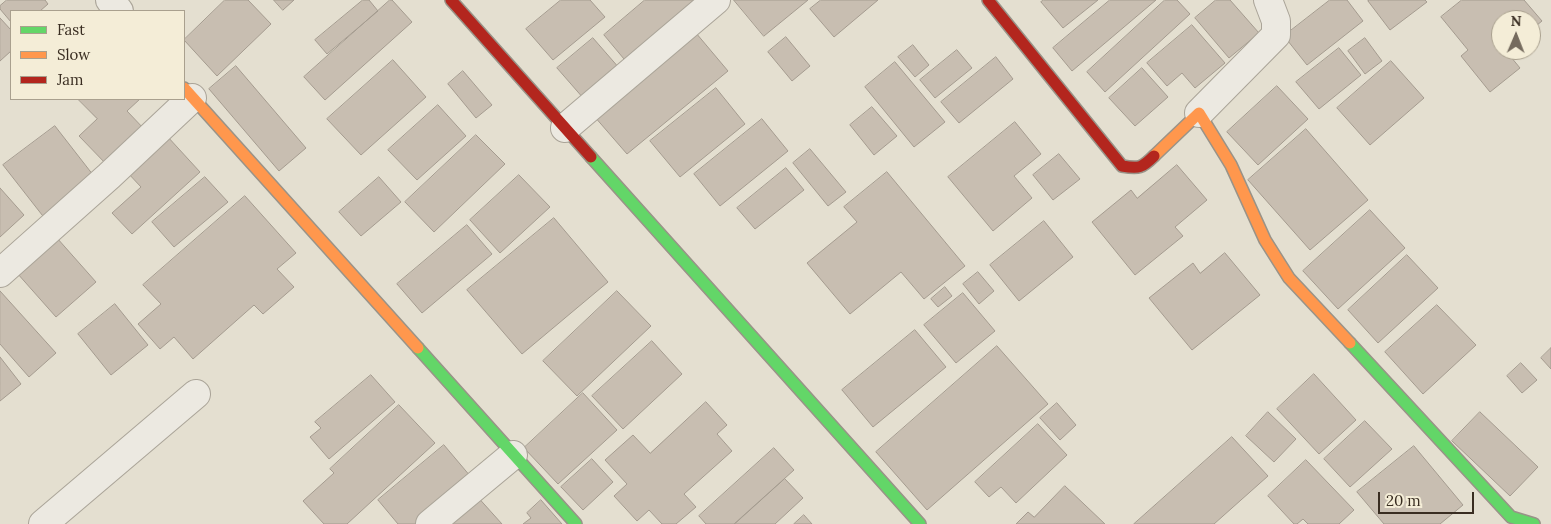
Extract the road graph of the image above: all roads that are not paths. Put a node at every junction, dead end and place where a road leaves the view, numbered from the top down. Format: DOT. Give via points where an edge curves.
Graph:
graph roads {
  1 [pos="110,0"];
  2 [pos="451,0"];
  3 [pos="716,0"];
  4 [pos="988,0"];
  5 [pos="1268,0"];
  6 [pos="118,10"];
  7 [pos="188,93"];
  8 [pos="181,100"];
  9 [pos="1199,113"];
  10 [pos="565,128"];
  11 [pos="0,273"];
  12 [pos="196,394"];
  13 [pos="513,455"];
  14 [pos="43,524"];
  15 [pos="430,524"];
  16 [pos="576,524"];
  17 [pos="920,524"];
  18 [pos="1534,524"];
  1 -- 6 [label="street"];
  2 -- 10 [label="street"];
  3 -- 10 [label="street"];
  4 -- 9 [label="street" via="1122,166 1144,166"];
  5 -- 9 [label="street" via="1276,21 1276,35"];
  7 -- 13 [label="street"];
  8 -- 11 [label="street" via="109,176"];
  9 -- 18 [label="street" via="1231,165 1265,240 1289,278 1511,517"];
  10 -- 17 [label="street"];
  12 -- 14 [label="street"];
  13 -- 15 [label="street"];
  13 -- 16 [label="street"];
}
